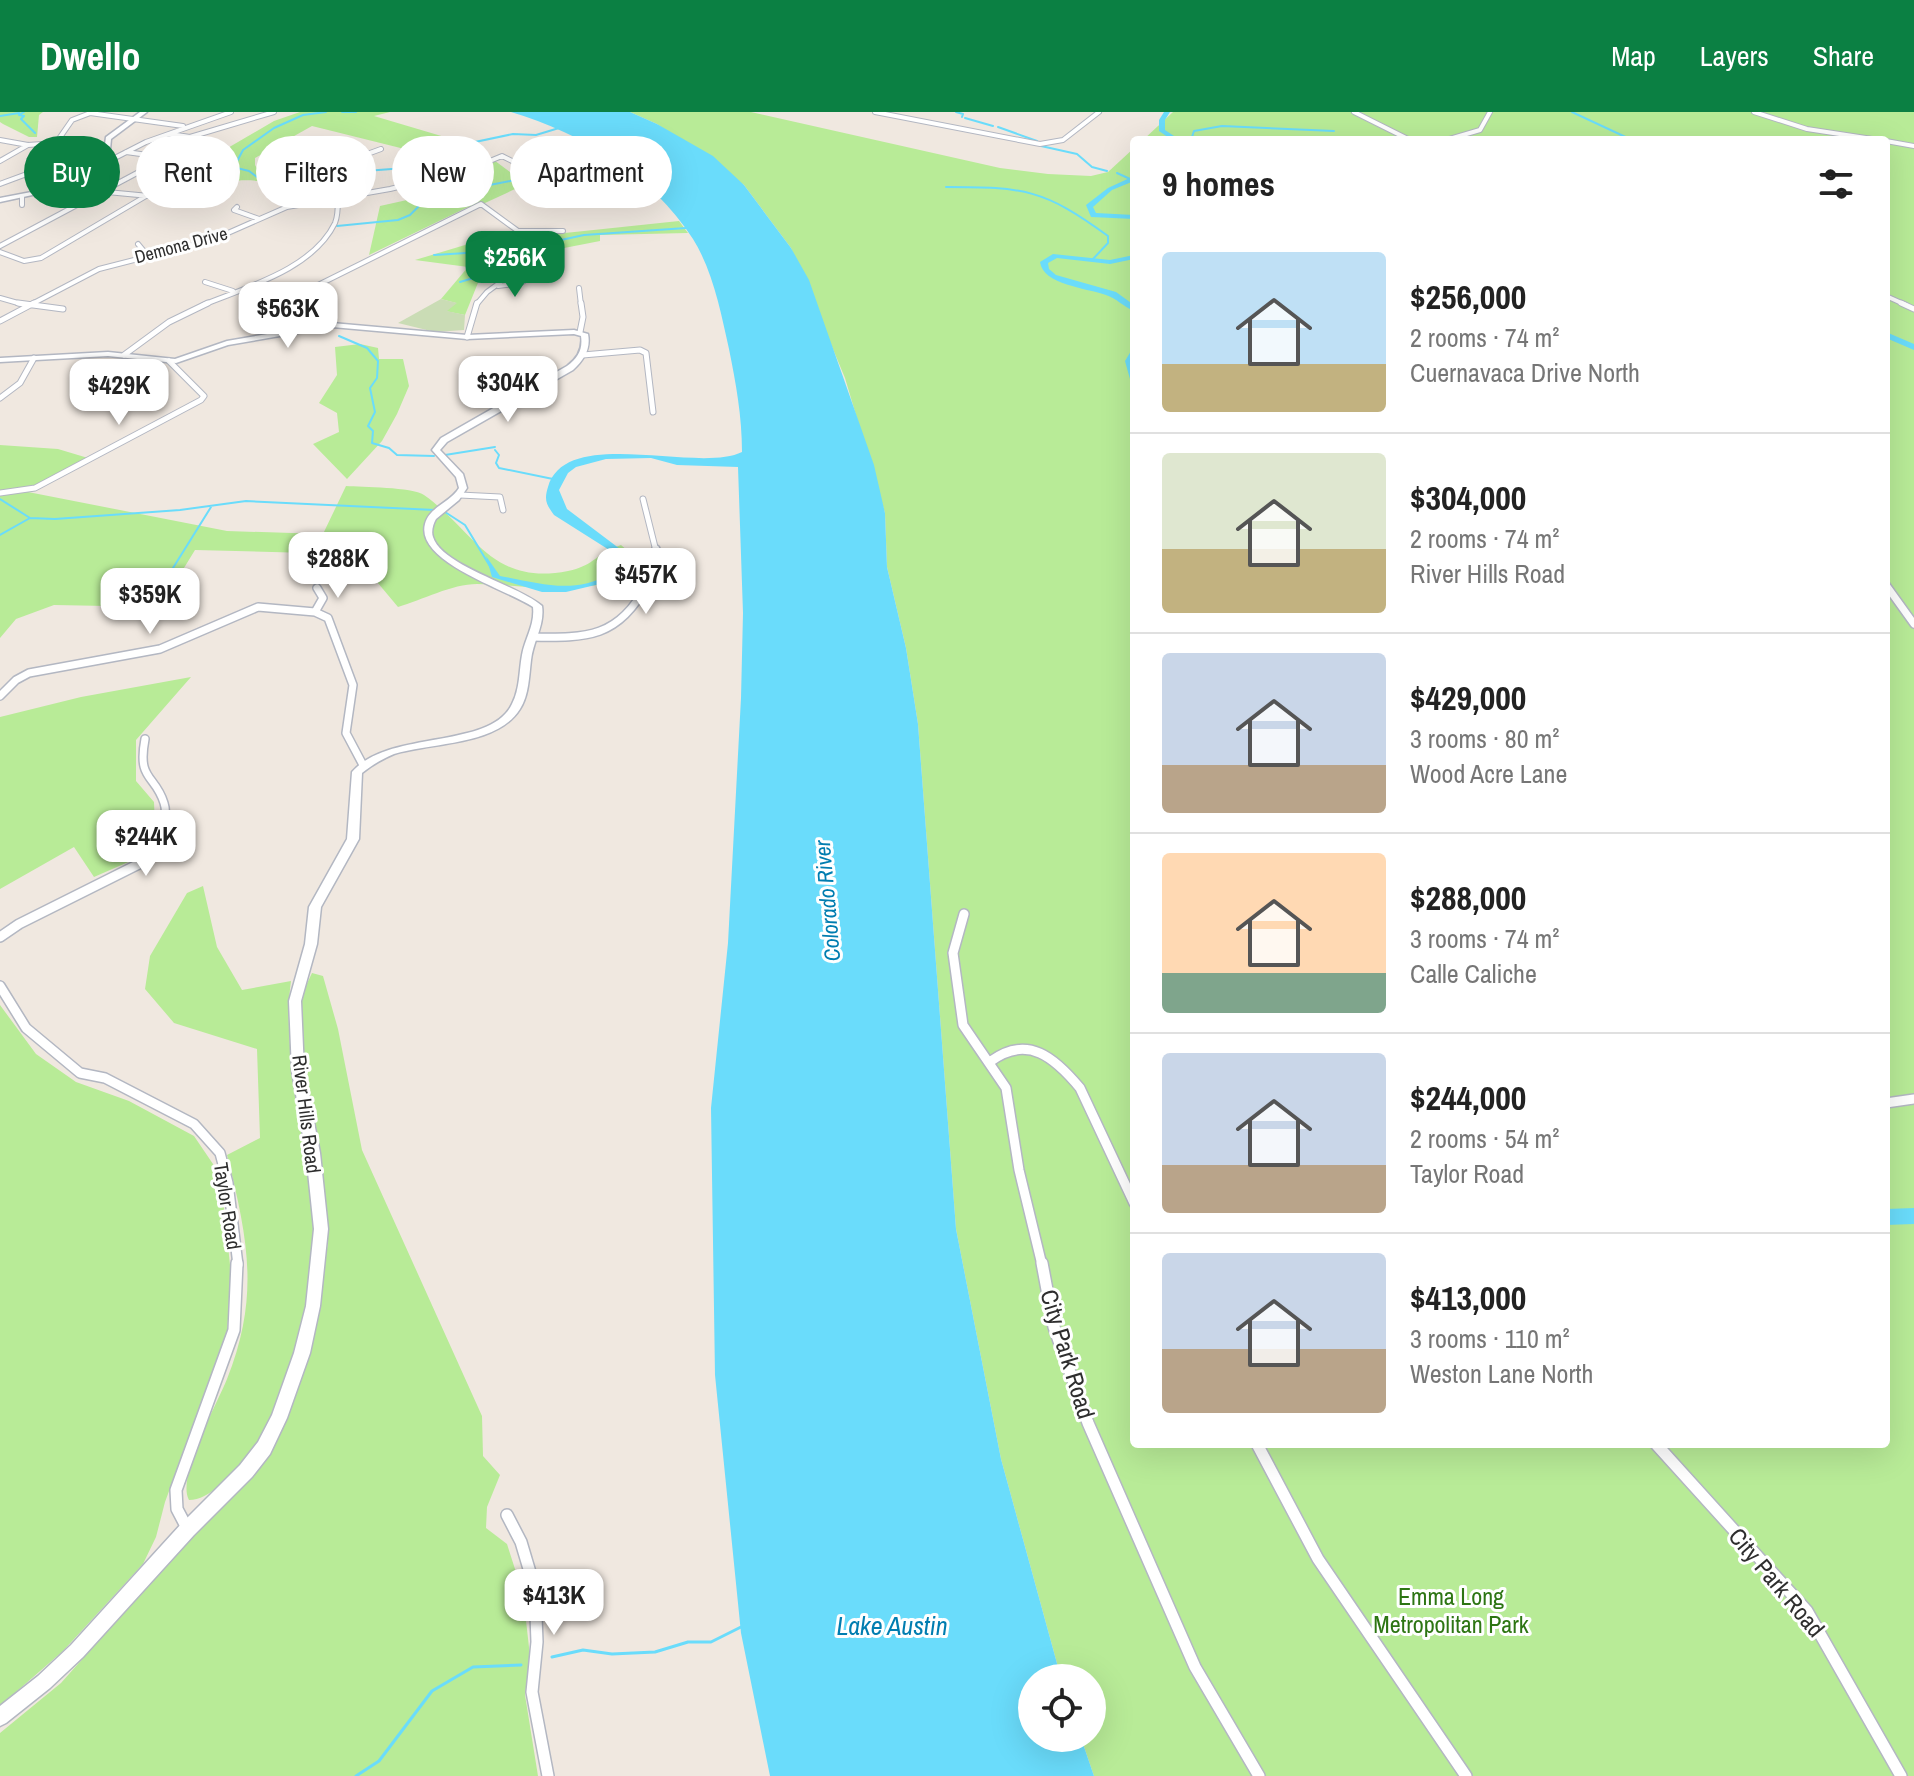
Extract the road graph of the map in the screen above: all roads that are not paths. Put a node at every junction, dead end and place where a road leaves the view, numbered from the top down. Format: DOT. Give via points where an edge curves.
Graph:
graph roads {
  1 [pos="144,112"];
  2 [pos="229,112"];
  3 [pos="274,112"];
  4 [pos="875,112"];
  5 [pos="1099,112"];
  6 [pos="1354,112"];
  7 [pos="1490,112"];
  8 [pos="1754,112"];
  9 [pos="91,113"];
  10 [pos="133,120"];
  11 [pos="188,127"];
  12 [pos="170,134"];
  13 [pos="61,136"];
  14 [pos="111,136"];
  15 [pos="1402,136"];
  16 [pos="1460,136"];
  17 [pos="1853,136"];
  18 [pos="0,140"];
  19 [pos="1890,142"];
  20 [pos="24,144"];
  21 [pos="1914,146"];
  22 [pos="24,147"];
  23 [pos="381,149"];
  24 [pos="376,151"];
  25 [pos="126,152"];
  26 [pos="494,152"];
  27 [pos="136,153"];
  28 [pos="120,155"];
  29 [pos="502,156"];
  30 [pos="510,160"];
  31 [pos="0,161"];
  32 [pos="24,175"];
  33 [pos="0,184"];
  34 [pos="376,191"];
  35 [pos="2,198"];
  36 [pos="24,200"];
  37 [pos="136,204"];
  38 [pos="75,208"];
  39 [pos="236,208"];
  40 [pos="285,208"];
  41 [pos="339,208"];
  42 [pos="259,219"];
  43 [pos="563,231"];
  44 [pos="138,244"];
  45 [pos="0,249"];
  46 [pos="147,255"];
  47 [pos="527,279"];
  48 [pos="502,281"];
  49 [pos="205,282"];
  50 [pos="493,286"];
  51 [pos="579,288"];
  52 [pos="234,291"];
  53 [pos="0,298"];
  54 [pos="1890,298"];
  55 [pos="28,306"];
  56 [pos="63,309"];
  57 [pos="1914,309"];
  58 [pos="0,321"];
  59 [pos="323,326"];
  60 [pos="580,332"];
  61 [pos="467,337"];
  62 [pos="124,355"];
  63 [pos="583,355"];
  64 [pos="34,358"];
  65 [pos="0,360"];
  66 [pos="169,361"];
  67 [pos="0,398"];
  68 [pos="653,412"];
  69 [pos="0,493"];
  70 [pos="460,495"];
  71 [pos="643,499"];
  72 [pos="503,510"];
  73 [pos="317,588"];
  74 [pos="1890,591"];
  75 [pos="315,612"];
  76 [pos="1914,624"];
  77 [pos="532,637"];
  78 [pos="0,696"];
  79 [pos="145,739"];
  80 [pos="363,765"];
  81 [pos="964,914"];
  82 [pos="0,937"];
  83 [pos="0,986"];
  84 [pos="991,1061"];
  85 [pos="1914,1099"];
  86 [pos="1890,1102"];
  87 [pos="1130,1194"];
  88 [pos="1259,1448"];
  89 [pos="1660,1448"];
  90 [pos="507,1515"];
  91 [pos="188,1529"];
  92 [pos="0,1717"];
  93 [pos="548,1776"];
  94 [pos="1259,1776"];
  95 [pos="1466,1776"];
  96 [pos="1901,1776"];
  1 -- 10 [label="street"];
  2 -- 11 [label="street"];
  3 -- 12 [label="street" via="190,137"];
  4 -- 5 [label="street" via="1040,144 1063,140"];
  6 -- 15 [label="street"];
  7 -- 16 [label="street" via="1482,130"];
  8 -- 17 [label="street" via="1807,129"];
  9 -- 10 [label="street"];
  9 -- 13 [label="street" via="72,120"];
  10 -- 11 [label="street"];
  10 -- 14 [label="street"];
  11 -- 12 [label="street"];
  12 -- 25 [label="street"];
  18 -- 20 [label="street"];
  19 -- 21 [label="street"];
  22 -- 31 [label="street"];
  23 -- 24 [label="street"];
  25 -- 27 [label="street"];
  25 -- 28 [label="street"];
  26 -- 29 [label="street"];
  29 -- 30 [label="street"];
  29 -- 34 [label="street, Demona Drive" via="485,163 478,174 464,171"];
  32 -- 33 [label="street"];
  35 -- 36 [label="street"];
  37 -- 45 [label="street" via="41,258 20,260"];
  38 -- 45 [label="street"];
  39 -- 42 [label="street"];
  40 -- 42 [label="street, Demona Drive"];
  41 -- 52 [label="street" via="319,247 293,265"];
  42 -- 46 [label="street, Demona Drive" via="203,242"];
  43 -- 59 [label="street" via="518,231 481,204 288,304 292,312"];
  44 -- 46 [label="street"];
  46 -- 55 [label="street, Demona Drive" via="99,269"];
  47 -- 50 [label="street"];
  48 -- 50 [label="street"];
  49 -- 52 [label="street"];
  50 -- 61 [label="street" via="468,318"];
  51 -- 60 [label="street"];
  52 -- 62 [label="street" via="175,318"];
  53 -- 55 [label="street"];
  54 -- 57 [label="street"];
  55 -- 56 [label="street"];
  55 -- 58 [label="street, Demona Drive"];
  59 -- 61 [label="street"];
  59 -- 66 [label="street" via="227,343"];
  60 -- 61 [label="street"];
  60 -- 63 [label="street" via="586,341"];
  62 -- 64 [label="street"];
  62 -- 66 [label="street"];
  63 -- 68 [label="street" via="646,353"];
  63 -- 70 [label="street" via="552,380 440,442 437,453 460,476"];
  64 -- 65 [label="street"];
  64 -- 67 [label="street" via="24,379"];
  66 -- 69 [label="street" via="204,396 201,400 35,488"];
  70 -- 72 [label="street" via="500,497"];
  70 -- 77 [label="street" via="436,513 428,524 429,537 462,567 537,606"];
  71 -- 77 [label="street" via="658,558 626,619 604,634"];
  73 -- 75 [label="street" via="323,598"];
  74 -- 76 [label="street"];
  75 -- 78 [label="street" via="258,607 160,649 27,669"];
  75 -- 80 [label="street" via="328,618 352,678 346,733"];
  77 -- 80 [label="street" via="520,697 511,714 472,733 384,754"];
  79 -- 82 [label="street" via="145,775 164,801 164,819 146,861"];
  80 -- 91 [label="street, River Hills Road" via="356,777 353,839 315,907 295,1001 298,1071 321,1229 313,1306 273,1433 246,1471"];
  81 -- 84 [label="street, City Park Road" via="953,953 960,1011 971,1041"];
  83 -- 91 [label="street, Taylor Road" via="26,1028 80,1073 105,1078 194,1124 220,1153 238,1268 234,1330 176,1490 177,1509"];
  84 -- 87 [label="street" via="1018,1047 1069,1073"];
  84 -- 94 [label="street, City Park Road" via="1006,1088 1054,1327 1088,1423 1195,1667"];
  85 -- 86 [label="street"];
  88 -- 95 [label="street" via="1318,1559"];
  89 -- 96 [label="street, City Park Road" via="1807,1611"];
  90 -- 93 [label="street" via="535,1589 532,1692"];
  91 -- 92 [label="street, River Hills Road" via="77,1651"];
}
